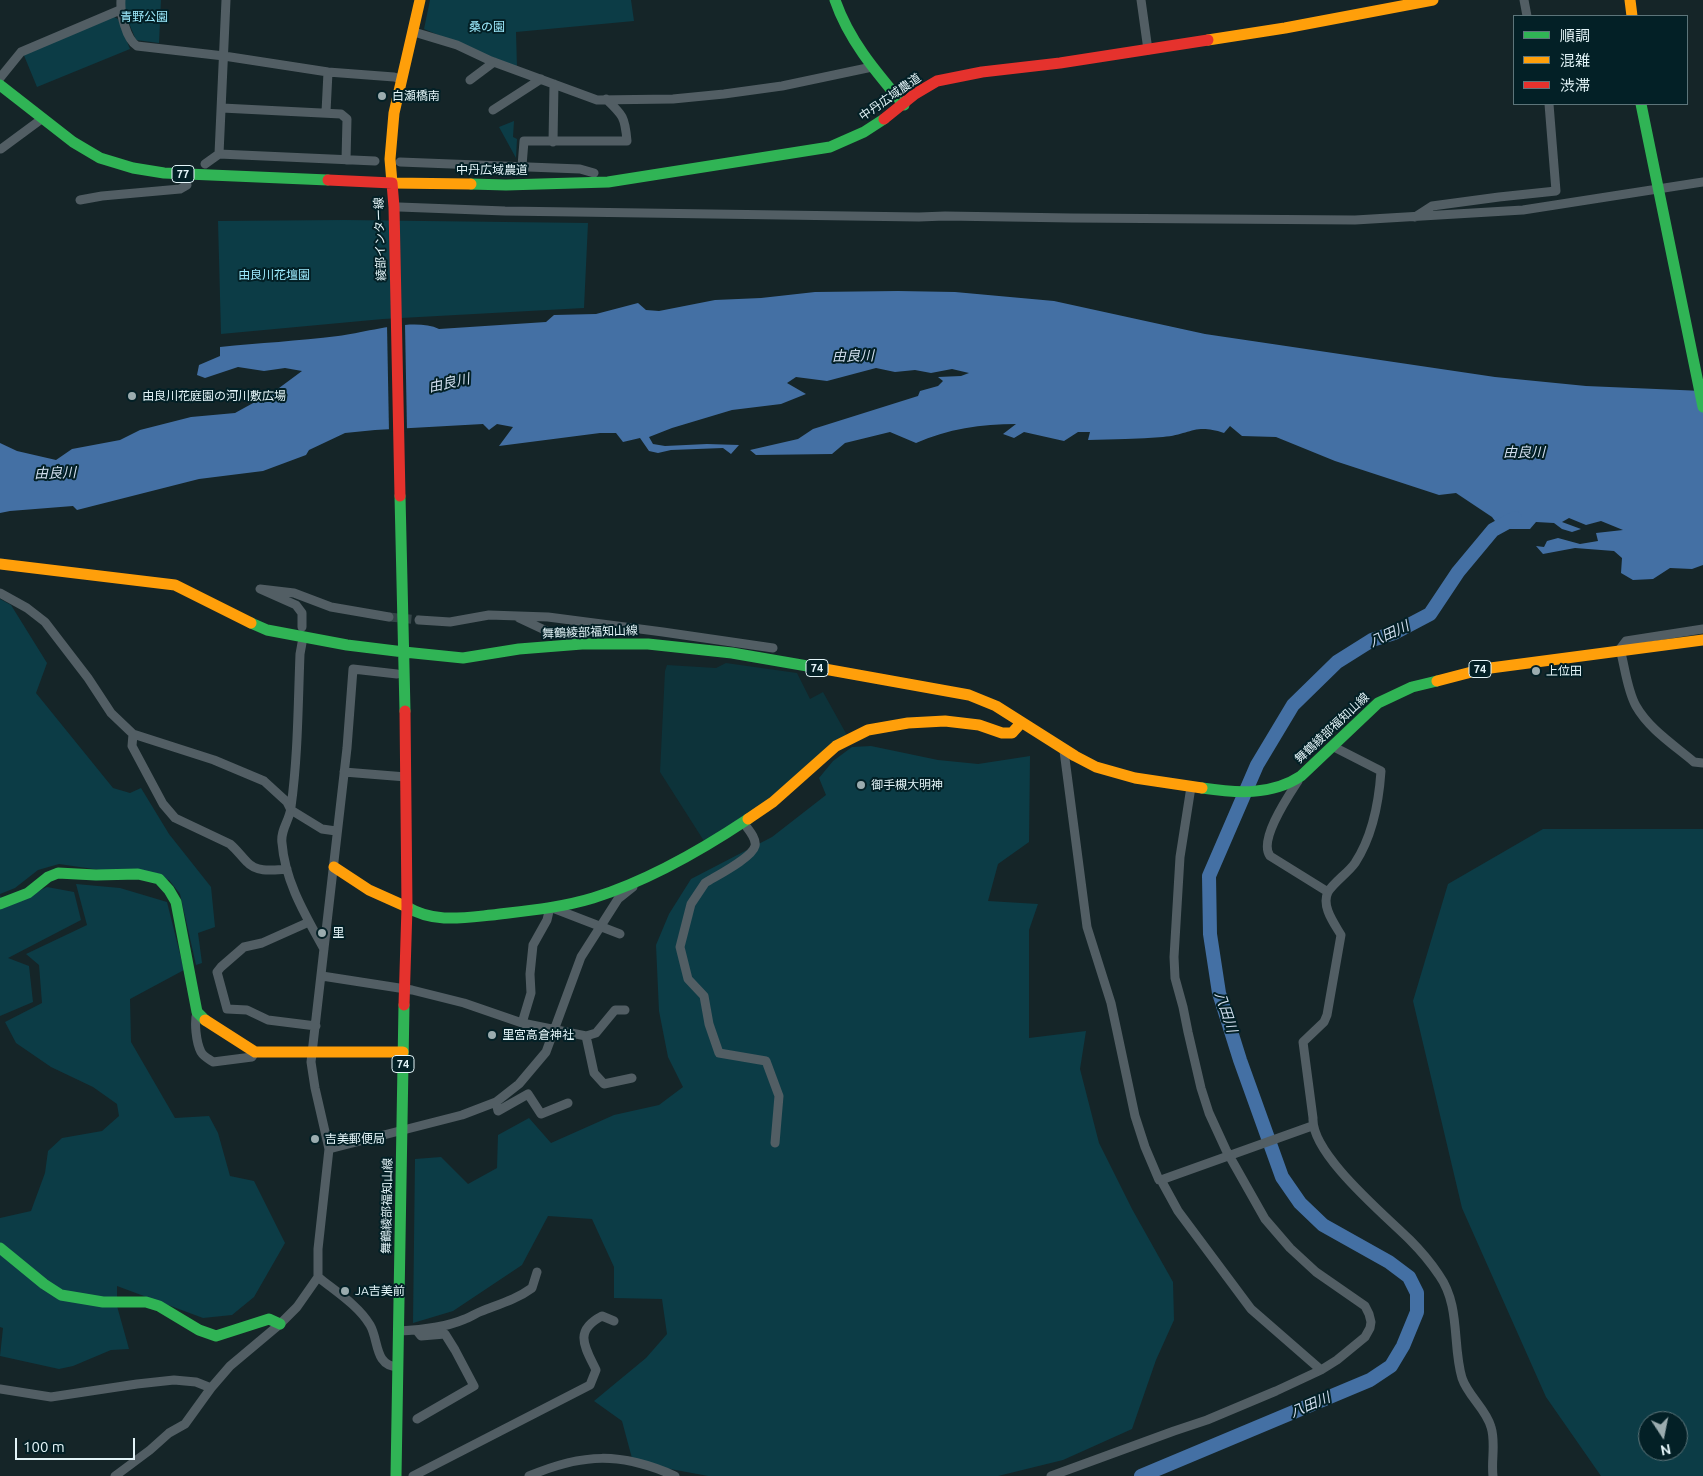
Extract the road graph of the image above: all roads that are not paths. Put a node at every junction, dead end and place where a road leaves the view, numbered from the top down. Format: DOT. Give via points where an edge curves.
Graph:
graph roads {
  1 [pos="121,0"];
  2 [pos="226,0"];
  3 [pos="420,0"];
  4 [pos="835,0"];
  5 [pos="1141,0"];
  6 [pos="1433,0"];
  7 [pos="1524,0"];
  8 [pos="1630,0"];
  9 [pos="120,10"];
  10 [pos="1527,15"];
  11 [pos="1632,15"];
  12 [pos="414,32"];
  13 [pos="1148,50"];
  14 [pos="224,56"];
  15 [pos="494,62"];
  16 [pos="872,67"];
  17 [pos="328,72"];
  18 [pos="0,78"];
  19 [pos="401,79"];
  20 [pos="541,79"];
  21 [pos="470,80"];
  22 [pos="0,84"];
  23 [pos="554,84"];
  24 [pos="606,100"];
  25 [pos="904,104"];
  26 [pos="1549,105"];
  27 [pos="1641,105"];
  28 [pos="222,108"];
  29 [pos="493,110"];
  30 [pos="326,112"];
  31 [pos="43,118"];
  32 [pos="553,142"];
  33 [pos="0,148"];
  34 [pos="219,154"];
  35 [pos="346,160"];
  36 [pos="375,161"];
  37 [pos="400,162"];
  38 [pos="205,164"];
  39 [pos="522,166"];
  40 [pos="594,173"];
  41 [pos="1703,182"];
  42 [pos="392,183"];
  43 [pos="187,185"];
  44 [pos="1658,190"];
  45 [pos="80,200"];
  46 [pos="396,210"];
  47 [pos="1415,217"];
  48 [pos="1703,408"];
  49 [pos="0,564"];
  50 [pos="0,593"];
  51 [pos="514,616"];
  52 [pos="389,617"];
  53 [pos="419,620"];
  54 [pos="302,627"];
  55 [pos="1703,629"];
  56 [pos="1703,640"];
  57 [pos="302,644"];
  58 [pos="582,644"];
  59 [pos="773,648"];
  60 [pos="1620,650"];
  61 [pos="404,652"];
  62 [pos="397,674"];
  63 [pos="1021,723"];
  64 [pos="133,734"];
  65 [pos="1332,746"];
  66 [pos="1064,751"];
  67 [pos="1703,763"];
  68 [pos="344,772"];
  69 [pos="406,777"];
  70 [pos="1297,779"];
  71 [pos="1191,787"];
  72 [pos="291,810"];
  73 [pos="744,822"];
  74 [pos="336,831"];
  75 [pos="334,867"];
  76 [pos="286,869"];
  77 [pos="641,880"];
  78 [pos="1328,892"];
  79 [pos="0,904"];
  80 [pos="407,907"];
  81 [pos="550,907"];
  82 [pos="309,922"];
  83 [pos="599,927"];
  84 [pos="620,934"];
  85 [pos="325,950"];
  86 [pos="322,976"];
  87 [pos="404,989"];
  88 [pos="625,1010"];
  89 [pos="197,1012"];
  90 [pos="522,1023"];
  91 [pos="316,1026"];
  92 [pos="555,1029"];
  93 [pos="586,1036"];
  94 [pos="313,1051"];
  95 [pos="255,1052"];
  96 [pos="403,1052"];
  97 [pos="632,1078"];
  98 [pos="496,1102"];
  99 [pos="568,1103"];
  100 [pos="1312,1126"];
  101 [pos="402,1131"];
  102 [pos="775,1143"];
  103 [pos="329,1149"];
  104 [pos="1230,1155"];
  105 [pos="1161,1180"];
  106 [pos="0,1248"];
  107 [pos="536,1272"];
  108 [pos="318,1277"];
  109 [pos="614,1321"];
  110 [pos="280,1324"];
  111 [pos="417,1331"];
  112 [pos="399,1332"];
  113 [pos="398,1367"];
  114 [pos="1321,1370"];
  115 [pos="211,1388"];
  116 [pos="0,1389"];
  117 [pos="417,1419"];
  118 [pos="115,1476"];
  119 [pos="396,1476"];
  120 [pos="413,1476"];
  121 [pos="529,1476"];
  122 [pos="675,1476"];
  123 [pos="1051,1476"];
  124 [pos="1493,1476"];
  1 -- 9 [label="street"];
  2 -- 14 [label="street"];
  3 -- 12 [label="main road"];
  4 -- 16 [label="main road" via="842,18"];
  5 -- 13 [label="street"];
  6 -- 13 [label="main road, 中丹広域農道"];
  7 -- 10 [label="street"];
  8 -- 11 [label="main road"];
  9 -- 14 [label="street" via="131,42 137,46"];
  9 -- 18 [label="street" via="21,52"];
  12 -- 15 [label="street" via="457,45"];
  12 -- 19 [label="main road"];
  13 -- 25 [label="main road, 中丹広域農道" via="937,81"];
  14 -- 17 [label="street"];
  14 -- 28 [label="street"];
  15 -- 20 [label="street"];
  15 -- 21 [label="street"];
  16 -- 24 [label="street" via="782,86 724,94"];
  16 -- 25 [label="main road"];
  17 -- 19 [label="street"];
  17 -- 30 [label="street"];
  19 -- 42 [label="main road" via="390,130"];
  20 -- 23 [label="street"];
  20 -- 29 [label="street"];
  22 -- 31 [label="main road, 綾部インター線 / 77"];
  23 -- 24 [label="street" via="597,100"];
  23 -- 32 [label="street"];
  24 -- 32 [label="street" via="626,124 627,141"];
  25 -- 42 [label="main road, 中丹広域農道" via="864,132 830,147 627,180 506,186"];
  26 -- 47 [label="street" via="1556,191 1432,206"];
  27 -- 44 [label="main road"];
  28 -- 30 [label="street"];
  28 -- 34 [label="street"];
  30 -- 35 [label="street" via="341,114 347,119"];
  31 -- 33 [label="street"];
  31 -- 42 [label="main road, 綾部インター線 / 77" via="100,158 132,168 164,173"];
  32 -- 39 [label="street" via="524,141"];
  34 -- 35 [label="street"];
  34 -- 38 [label="street"];
  35 -- 36 [label="street"];
  37 -- 39 [label="street"];
  39 -- 40 [label="street" via="580,169"];
  41 -- 44 [label="street"];
  42 -- 46 [label="main road, 綾部インター線"];
  43 -- 45 [label="street" via="180,189"];
  44 -- 47 [label="street" via="1523,210"];
  44 -- 48 [label="main road"];
  46 -- 47 [label="street" via="1335,220"];
  46 -- 61 [label="main road, 綾部インター線"];
  49 -- 61 [label="main road" via="175,585 267,630"];
  50 -- 64 [label="street" via="45,622 111,713"];
  51 -- 53 [label="street" via="489,615 450,622"];
  51 -- 58 [label="street" via="551,634 570,635"];
  51 -- 59 [label="street"];
  52 -- 54 [label="street" via="331,607 294,593 260,589 296,604 302,613"];
  55 -- 60 [label="street" via="1626,641"];
  56 -- 60 [label="main road, 舞鶴綾部福知山線 / 74"];
  57 -- 72 [label="street"];
  58 -- 61 [label="main road, 舞鶴綾部福知山線 / 74" via="463,658"];
  58 -- 63 [label="main road, 舞鶴綾部福知山線 / 74" via="648,644 732,653 925,686 969,695 996,706"];
  60 -- 65 [label="main road, 舞鶴綾部福知山線 / 74" via="1483,669 1412,686 1378,703"];
  60 -- 67 [label="street" via="1636,706 1651,726 1694,762"];
  61 -- 69 [label="main road, 舞鶴綾部福知山線 / 74"];
  62 -- 68 [label="street" via="353,669"];
  63 -- 66 [label="main road, 舞鶴綾部福知山線 / 74"];
  63 -- 73 [label="main road" via="1012,734 979,725 944,721 868,730 836,746 773,802"];
  64 -- 72 [label="street" via="214,760 264,781 287,802"];
  64 -- 76 [label="street" via="132,746 163,804 175,818 230,844 257,869"];
  65 -- 70 [label="main road, 舞鶴綾部福知山線 / 74"];
  65 -- 78 [label="street" via="1381,771 1379,796 1360,854"];
  66 -- 71 [label="main road, 舞鶴綾部福知山線 / 74" via="1096,767 1135,778"];
  66 -- 105 [label="street" via="1087,927 1111,1003 1135,1116"];
  68 -- 69 [label="street"];
  68 -- 74 [label="street"];
  69 -- 80 [label="main road, 舞鶴綾部福知山線 / 74"];
  70 -- 71 [label="main road, 舞鶴綾部福知山線 / 74" via="1270,790 1248,793"];
  70 -- 78 [label="street" via="1279,810 1267,852"];
  71 -- 104 [label="street" via="1179,870 1175,978 1200,1088"];
  72 -- 74 [label="street" via="322,829"];
  72 -- 76 [label="street" via="281,842"];
  73 -- 77 [label="main road"];
  73 -- 102 [label="street" via="755,846 748,855 702,887 691,904 680,946 688,979 704,996 719,1053 766,1061 779,1096"];
  74 -- 75 [label="street"];
  75 -- 80 [label="main road" via="386,900"];
  75 -- 85 [label="street"];
  76 -- 82 [label="street"];
  77 -- 81 [label="main road" via="592,898"];
  77 -- 83 [label="street" via="618,899"];
  78 -- 100 [label="street" via="1328,914 1341,934 1327,1015 1303,1042"];
  79 -- 89 [label="main road" via="28,893 58,873 96,876 138,874 159,879 176,902"];
  80 -- 81 [label="main road" via="434,918"];
  80 -- 87 [label="main road, 舞鶴綾部福知山線 / 74"];
  81 -- 83 [label="street"];
  81 -- 90 [label="street" via="547,920 533,945 531,993"];
  82 -- 85 [label="street"];
  82 -- 91 [label="street" via="262,943 244,947 220,966 218,972 227,1009 247,1010 268,1020"];
  83 -- 84 [label="street"];
  83 -- 92 [label="street" via="581,957"];
  85 -- 86 [label="street"];
  86 -- 87 [label="street"];
  86 -- 91 [label="street"];
  87 -- 90 [label="street" via="464,1003"];
  87 -- 96 [label="main road, 舞鶴綾部福知山線 / 74"];
  88 -- 93 [label="street" via="615,1010 596,1034"];
  89 -- 95 [label="main road"];
  89 -- 95 [label="street" via="194,1020 200,1050 213,1062 252,1057"];
  90 -- 92 [label="street"];
  91 -- 94 [label="street"];
  92 -- 93 [label="street"];
  92 -- 98 [label="street" via="546,1052 519,1084"];
  93 -- 97 [label="street" via="594,1073 604,1084"];
  94 -- 95 [label="main road"];
  94 -- 96 [label="main road"];
  94 -- 103 [label="street" via="311,1062 315,1088"];
  96 -- 101 [label="main road, 舞鶴綾部福知山線 / 74"];
  98 -- 99 [label="street" via="498,1111 528,1094 541,1114"];
  98 -- 101 [label="street"];
  100 -- 104 [label="street"];
  100 -- 124 [label="street" via="1346,1177 1412,1242 1441,1278 1450,1296 1463,1380 1491,1426"];
  101 -- 103 [label="street"];
  101 -- 112 [label="main road, 舞鶴綾部福知山線 / 74"];
  103 -- 108 [label="street"];
  104 -- 105 [label="street"];
  104 -- 114 [label="street" via="1273,1228 1316,1272 1365,1306 1369,1314 1370,1328 1365,1337"];
  105 -- 114 [label="street" via="1178,1211 1251,1309"];
  106 -- 110 [label="main road" via="61,1295 104,1302 146,1302 216,1336 270,1319"];
  107 -- 111 [label="street" via="532,1288 517,1298 463,1320"];
  108 -- 110 [label="street"];
  108 -- 113 [label="street" via="354,1306 370,1325 380,1358 386,1364"];
  109 -- 120 [label="street" via="602,1316 585,1328 583,1336 596,1370 590,1385"];
  110 -- 115 [label="street" via="230,1366"];
  111 -- 112 [label="street"];
  111 -- 117 [label="street" via="421,1336 445,1334 474,1386"];
  112 -- 113 [label="main road, 舞鶴綾部福知山線 / 74"];
  113 -- 119 [label="main road, 舞鶴綾部福知山線 / 74"];
  114 -- 123 [label="street" via="1207,1420"];
  115 -- 116 [label="street" via="196,1382 174,1380 52,1397"];
  115 -- 118 [label="street" via="185,1424 169,1432"];
  121 -- 122 [label="street" via="555,1466 593,1458 617,1458"];
}
